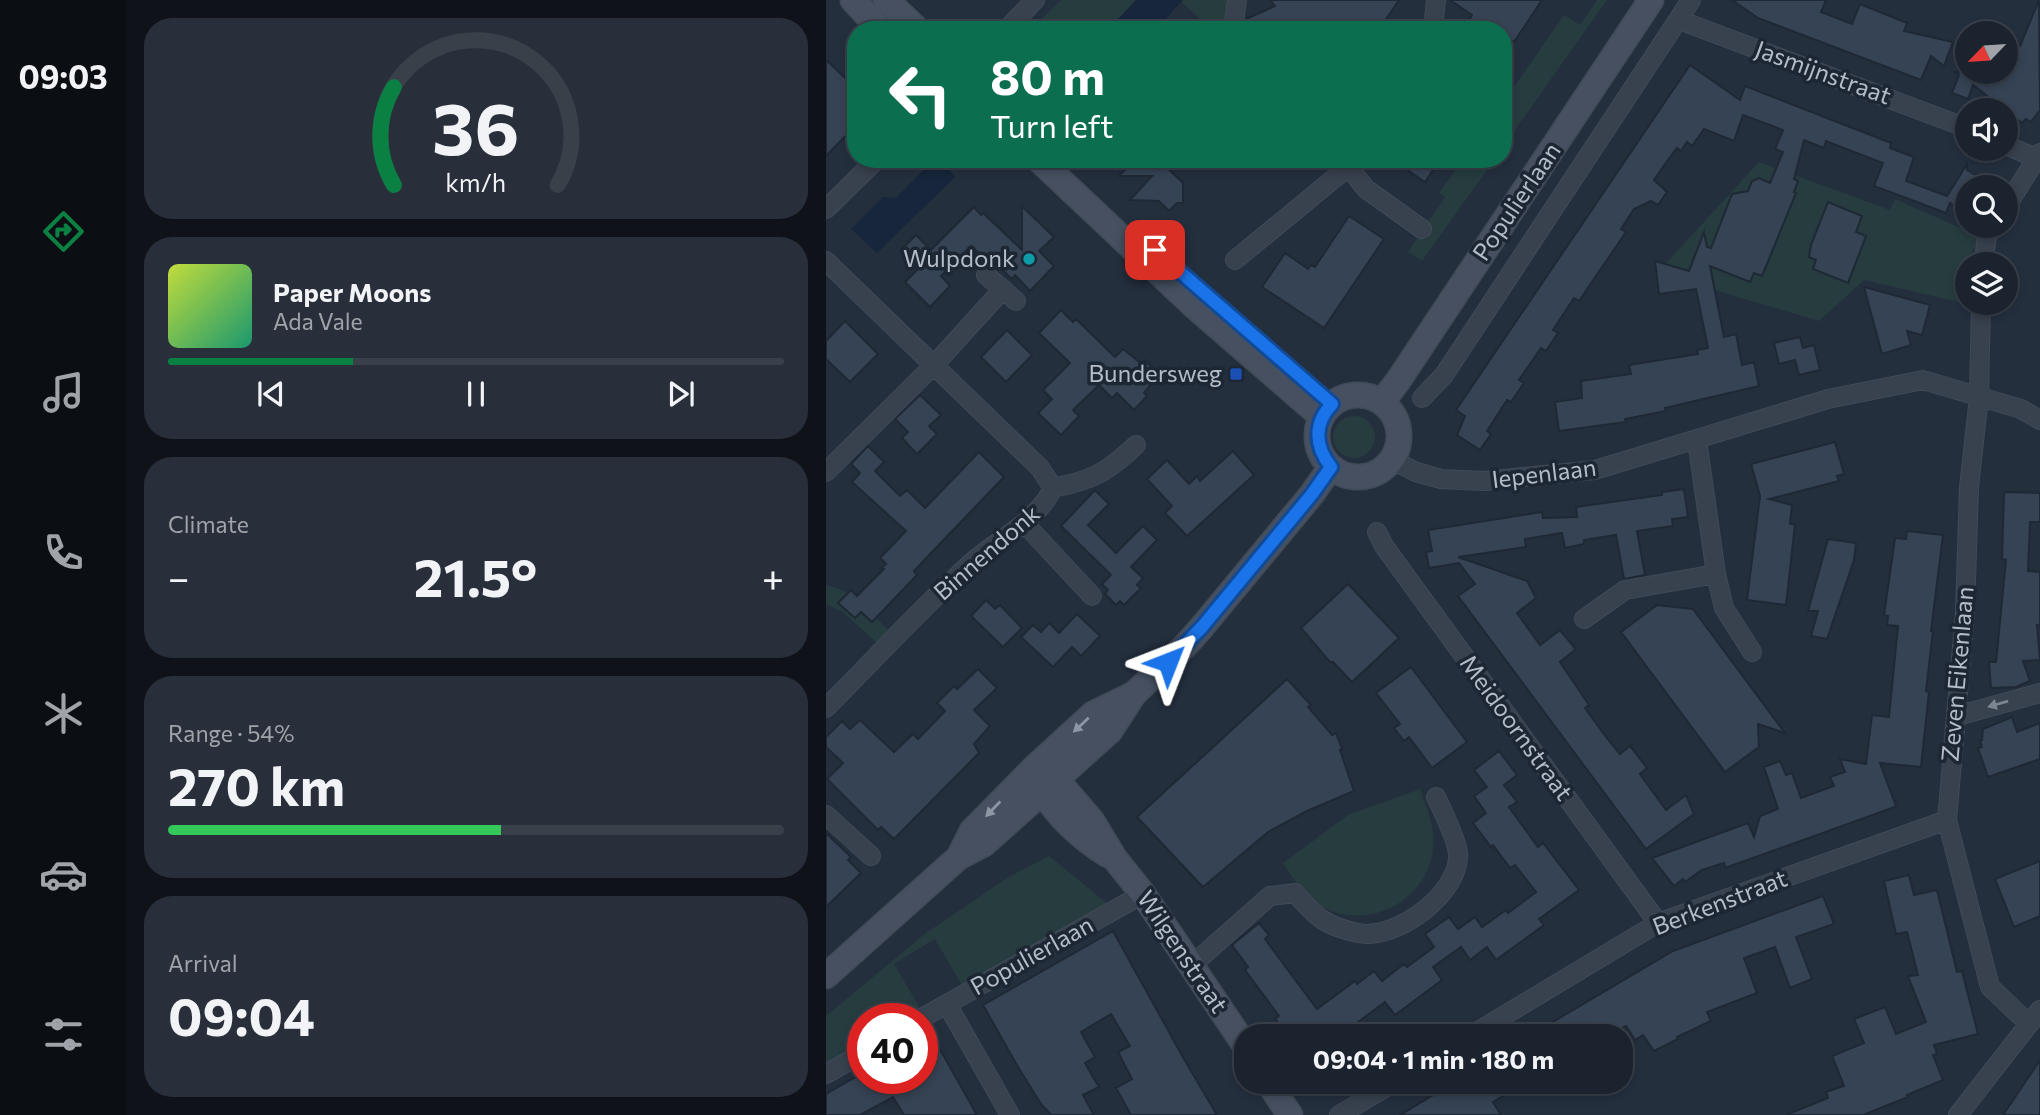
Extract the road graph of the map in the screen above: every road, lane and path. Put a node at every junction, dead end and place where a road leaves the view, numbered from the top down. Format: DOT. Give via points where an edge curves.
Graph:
graph roads {
  1 [pos="853,0"];
  2 [pos="886,0"];
  3 [pos="1035,0"];
  4 [pos="1237,0"];
  5 [pos="1436,0"];
  6 [pos="1651,0"];
  7 [pos="1691,0"];
  8 [pos="1679,20"];
  9 [pos="873,21"];
  10 [pos="908,21"];
  11 [pos="1015,21"];
  12 [pos="1234,21"];
  13 [pos="1434,21"];
  14 [pos="1955,124"];
  15 [pos="2018,149"];
  16 [pos="2038,155"];
  17 [pos="868,168"];
  18 [pos="1048,168"];
  19 [pos="1067,168"];
  20 [pos="1339,168"];
  21 [pos="1349,168"];
  22 [pos="2018,188"];
  23 [pos="826,209"];
  24 [pos="1422,229"];
  25 [pos="826,261"];
  26 [pos="1235,261"];
  27 [pos="986,275"];
  28 [pos="1981,315"];
  29 [pos="934,364"];
  30 [pos="1979,397"];
  31 [pos="1422,398"];
  32 [pos="1382,402"];
  33 [pos="1327,411"];
  34 [pos="2040,419"];
  35 [pos="1697,440"];
  36 [pos="1136,445"];
  37 [pos="1392,460"];
  38 [pos="1331,467"];
  39 [pos="826,472"];
  40 [pos="1053,488"];
  41 [pos="1024,523"];
  42 [pos="1377,532"];
  43 [pos="1716,574"];
  44 [pos="1092,596"];
  45 [pos="1584,619"];
  46 [pos="1752,652"];
  47 [pos="2040,693"];
  48 [pos="826,708"];
  49 [pos="1957,716"];
  50 [pos="1044,780"];
  51 [pos="1436,797"];
  52 [pos="826,815"];
  53 [pos="1947,820"];
  54 [pos="871,856"];
  55 [pos="1143,894"];
  56 [pos="1658,923"];
  57 [pos="1192,965"];
  58 [pos="826,976"];
  59 [pos="947,1004"];
  60 [pos="938,1009"];
  61 [pos="2034,1017"];
  62 [pos="1490,1024"];
  63 [pos="1234,1029"];
  64 [pos="847,1062"];
  65 [pos="826,1074"];
  66 [pos="1276,1094"];
  67 [pos="1375,1094"];
  68 [pos="1010,1115"];
  69 [pos="1290,1115"];
  70 [pos="1339,1115"];
  71 [pos="1958,1115"];
  1 -- 9 [label="street"];
  2 -- 10 [label="street"];
  3 -- 11 [label="street"];
  4 -- 12 [label="street"];
  5 -- 13 [label="street"];
  6 -- 32 [label="street, Populierlaan"];
  7 -- 8 [label="street, Populierlaan"];
  8 -- 14 [label="street, Jasmijnstraat"];
  8 -- 31 [label="street, Populierlaan" via="1444,375"];
  15 -- 16 [label="street"];
  16 -- 22 [label="street"];
  17 -- 23 [label="street"];
  18 -- 33 [label="street" via="1195,306"];
  19 -- 33 [label="street"];
  20 -- 26 [label="street"];
  21 -- 24 [label="street" via="1366,189"];
  25 -- 29 [label="street, Binnendonk"];
  27 -- 29 [label="street" via="1010,295"];
  28 -- 30 [label="street, Zeven Eikenlaan"];
  29 -- 39 [label="street"];
  29 -- 40 [label="street, Binnendonk" via="1040,468"];
  30 -- 34 [label="street, Iepenlaan"];
  30 -- 35 [label="street, Iepenlaan" via="1923,380 1828,399"];
  30 -- 49 [label="street, Zeven Eikenlaan" via="1969,487"];
  32 -- 33 [label="street" via="1356,395 1343,398"];
  32 -- 37 [label="street" via="1397,422 1398,448"];
  33 -- 38 [label="street" via="1318,430 1318,443"];
  35 -- 37 [label="street, Iepenlaan" via="1595,470 1484,481 1441,479"];
  35 -- 43 [label="street"];
  36 -- 40 [label="street" via="1112,468"];
  37 -- 38 [label="street" via="1370,475 1357,477"];
  38 -- 50 [label="street" via="1202,627 1134,694 1110,731"];
  40 -- 41 [label="street, Binnendonk" via="1048,500"];
  41 -- 44 [label="street"];
  41 -- 48 [label="street, Binnendonk" via="948,584"];
  42 -- 56 [label="street, Meidoornstraat"];
  43 -- 45 [label="street" via="1625,590"];
  43 -- 46 [label="street" via="1724,608"];
  47 -- 49 [label="street, one-way"];
  49 -- 53 [label="street, Zeven Eikenlaan"];
  50 -- 55 [label="street, Wilgenstraat" via="1092,821"];
  50 -- 58 [label="street" via="984,845 959,857"];
  51 -- 57 [label="street" via="1458,850 1457,865 1443,893 1417,917 1388,930 1360,934 1319,920 1295,893 1270,896"];
  52 -- 54 [label="street"];
  53 -- 56 [label="street, Berkenstraat"];
  53 -- 61 [label="street, Zeven Eikenlaan" via="1990,987"];
  55 -- 57 [label="street, Wilgenstraat"];
  55 -- 59 [label="street, Populierlaan"];
  56 -- 62 [label="street, Berkenstraat"];
  57 -- 63 [label="street, Wilgenstraat"];
  59 -- 60 [label="street, Populierlaan"];
  59 -- 68 [label="street"];
  61 -- 71 [label="street"];
  64 -- 65 [label="street"];
  66 -- 69 [label="street"];
  67 -- 70 [label="street"];
}
